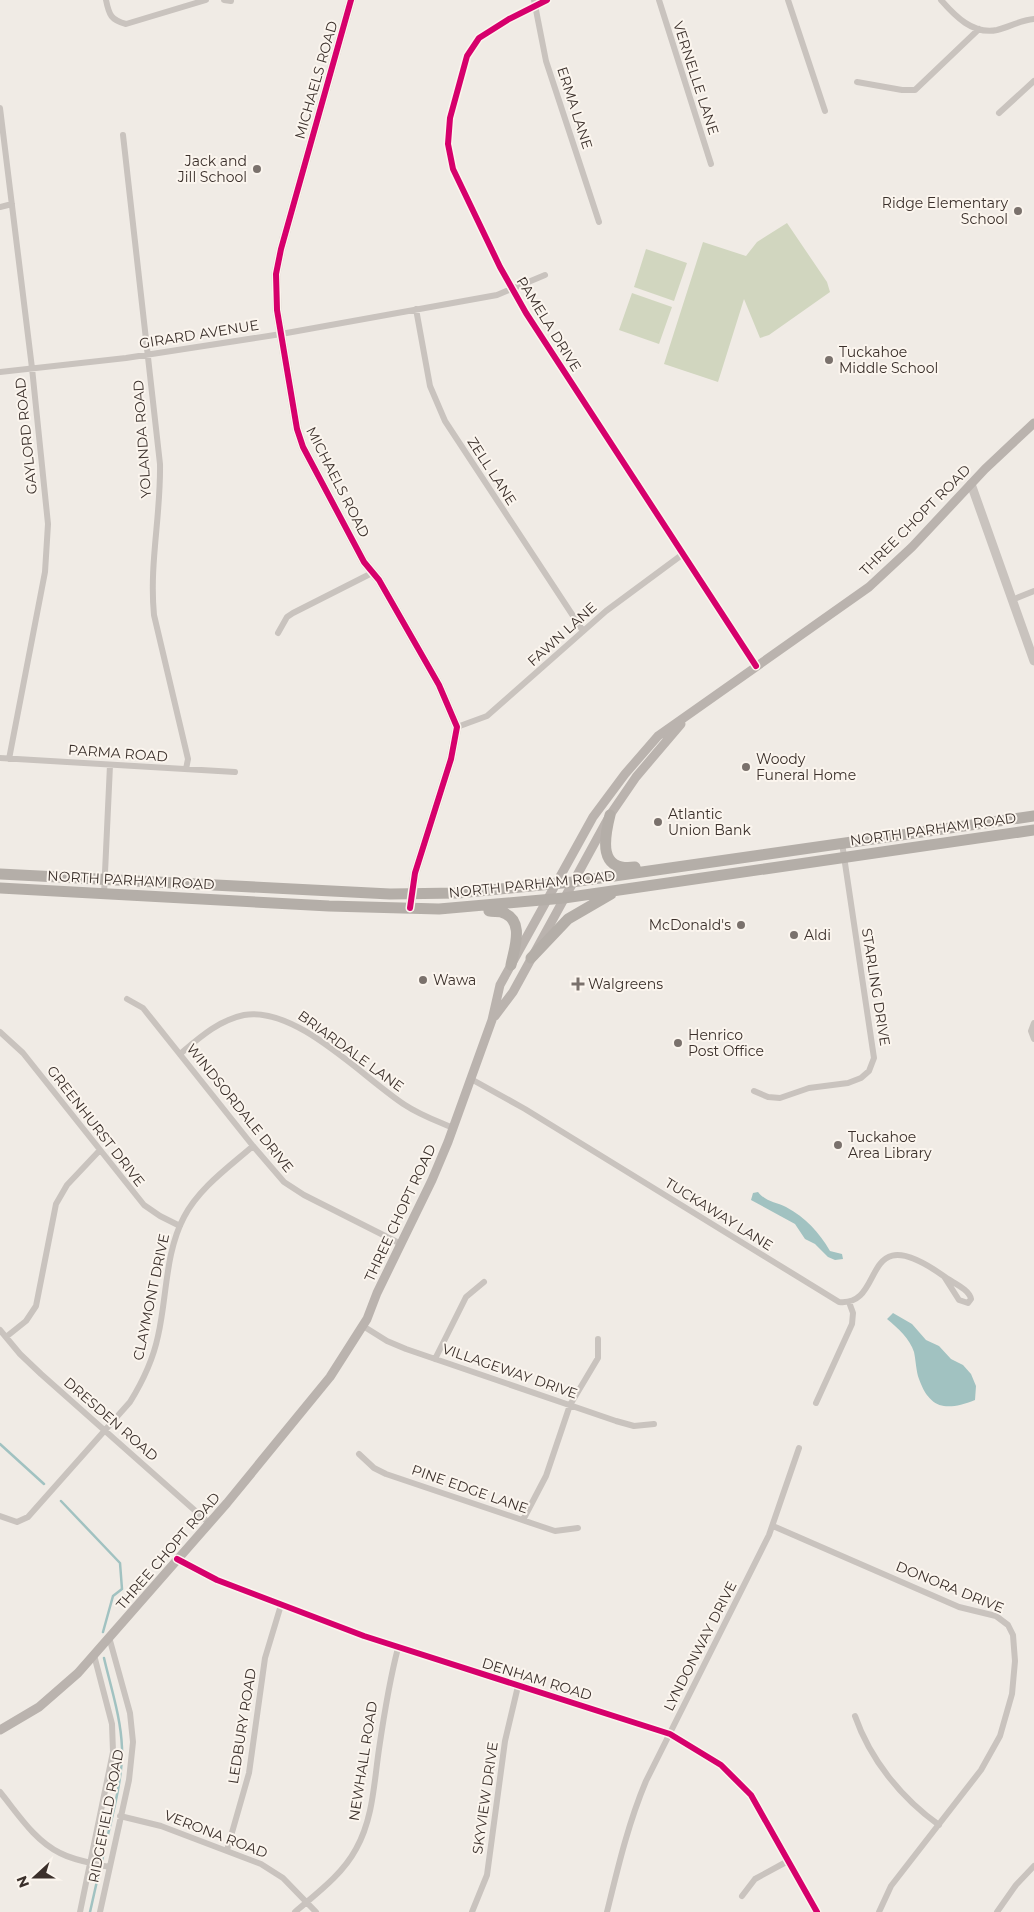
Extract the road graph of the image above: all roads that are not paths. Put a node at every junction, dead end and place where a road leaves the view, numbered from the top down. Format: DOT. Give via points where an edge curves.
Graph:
graph roads {
  1 [pos="106,0"];
  2 [pos="206,0"];
  3 [pos="224,0"];
  4 [pos="351,0"];
  5 [pos="548,0"];
  6 [pos="659,0"];
  7 [pos="788,0"];
  8 [pos="941,0"];
  9 [pos="232,1"];
  10 [pos="535,3"];
  11 [pos="1034,19"];
  12 [pos="979,29"];
  13 [pos="1034,81"];
  14 [pos="856,82"];
  15 [pos="0,108"];
  16 [pos="825,111"];
  17 [pos="999,113"];
  18 [pos="123,135"];
  19 [pos="711,164"];
  20 [pos="12,204"];
  21 [pos="0,206"];
  22 [pos="599,222"];
  23 [pos="545,274"];
  24 [pos="512,289"];
  25 [pos="416,309"];
  26 [pos="281,334"];
  27 [pos="148,354"];
  28 [pos="32,368"];
  29 [pos="0,372"];
  30 [pos="1034,423"];
  31 [pos="970,484"];
  32 [pos="683,554"];
  33 [pos="372,573"];
  34 [pos="1034,591"];
  35 [pos="1012,600"];
  36 [pos="583,631"];
  37 [pos="278,633"];
  38 [pos="1034,661"];
  39 [pos="756,666"];
  40 [pos="687,716"];
  41 [pos="457,727"];
  42 [pos="0,758"];
  43 [pos="9,759"];
  44 [pos="110,765"];
  45 [pos="186,769"];
  46 [pos="235,772"];
  47 [pos="610,815"];
  48 [pos="1034,816"];
  49 [pos="1034,830"];
  50 [pos="842,843"];
  51 [pos="844,857"];
  52 [pos="686,866"];
  53 [pos="0,874"];
  54 [pos="104,879"];
  55 [pos="572,882"];
  56 [pos="555,885"];
  57 [pos="0,888"];
  58 [pos="620,890"];
  59 [pos="104,894"];
  60 [pos="411,894"];
  61 [pos="564,898"];
  62 [pos="546,900"];
  63 [pos="473,907"];
  64 [pos="410,908"];
  65 [pos="531,958"];
  66 [pos="510,965"];
  67 [pos="127,999"];
  68 [pos="492,1020"];
  69 [pos="1034,1023"];
  70 [pos="0,1032"];
  71 [pos="1034,1039"];
  72 [pos="180,1054"];
  73 [pos="471,1078"];
  74 [pos="754,1091"];
  75 [pos="453,1128"];
  76 [pos="253,1146"];
  77 [pos="100,1150"];
  78 [pos="180,1226"];
  79 [pos="402,1244"];
  80 [pos="945,1278"];
  81 [pos="484,1282"];
  82 [pos="849,1302"];
  83 [pos="363,1326"];
  84 [pos="0,1330"];
  85 [pos="6,1337"];
  86 [pos="598,1339"];
  87 [pos="436,1359"];
  88 [pos="816,1403"];
  89 [pos="570,1405"];
  90 [pos="654,1424"];
  91 [pos="105,1431"];
  92 [pos="800,1448"];
  93 [pos="359,1454"];
  94 [pos="0,1516"];
  95 [pos="523,1520"];
  96 [pos="209,1523"];
  97 [pos="773,1526"];
  98 [pos="578,1528"];
  99 [pos="177,1559"];
  100 [pos="281,1605"];
  101 [pos="109,1637"];
  102 [pos="398,1648"];
  103 [pos="94,1655"];
  104 [pos="518,1686"];
  105 [pos="855,1716"];
  106 [pos="0,1730"];
  107 [pos="670,1734"];
  108 [pos="0,1792"];
  109 [pos="120,1816"];
  110 [pos="938,1824"];
  111 [pos="227,1850"];
  112 [pos="788,1861"];
  113 [pos="91,1862"];
  114 [pos="1034,1866"];
  115 [pos="110,1867"];
  116 [pos="742,1896"];
  117 [pos="306,1902"];
  118 [pos="80,1912"];
  119 [pos="100,1912"];
  120 [pos="295,1912"];
  121 [pos="316,1912"];
  122 [pos="472,1912"];
  123 [pos="607,1912"];
  124 [pos="817,1912"];
  125 [pos="879,1912"];
  126 [pos="998,1912"];
  1 -- 2 [label="street" via="114,21 128,24"];
  3 -- 9 [label="street"];
  4 -- 26 [label="street, MICHAELS ROAD" via="281,249 276,290"];
  5 -- 10 [label="street, PAMELA DRIVE"];
  6 -- 19 [label="street, VERNELLE LANE"];
  7 -- 16 [label="street"];
  8 -- 12 [label="street" via="965,23"];
  10 -- 22 [label="street, ERMA LANE" via="546,61"];
  10 -- 24 [label="street, PAMELA DRIVE" via="490,29 473,46 467,56 450,118 448,144 453,169"];
  11 -- 12 [label="street" via="996,30"];
  12 -- 14 [label="street" via="915,90"];
  13 -- 17 [label="street"];
  15 -- 20 [label="street, GAYLORD ROAD"];
  18 -- 27 [label="street, YOLANDA ROAD"];
  20 -- 21 [label="street"];
  20 -- 28 [label="street, GAYLORD ROAD"];
  23 -- 24 [label="street, GIRARD AVENUE"];
  24 -- 25 [label="street, GIRARD AVENUE" via="496,295"];
  24 -- 32 [label="street, PAMELA DRIVE"];
  25 -- 26 [label="street, GIRARD AVENUE"];
  25 -- 36 [label="street, ZELL LANE" via="430,386 445,421"];
  26 -- 27 [label="street, GIRARD AVENUE"];
  26 -- 33 [label="street, MICHAELS ROAD" via="293,411 304,447"];
  27 -- 28 [label="street, GIRARD AVENUE"];
  27 -- 45 [label="street, YOLANDA ROAD" via="160,486 152,597 188,759"];
  28 -- 29 [label="street, GIRARD AVENUE"];
  28 -- 43 [label="street, GAYLORD ROAD" via="48,548"];
  30 -- 31 [label="main road, THREE CHOPT ROAD"];
  31 -- 35 [label="street"];
  31 -- 39 [label="main road, THREE CHOPT ROAD" via="912,547 869,587"];
  32 -- 36 [label="street, FAWN LANE" via="634,588"];
  32 -- 39 [label="street, PAMELA DRIVE"];
  33 -- 37 [label="street" via="293,613"];
  33 -- 41 [label="street, MICHAELS ROAD" via="439,685"];
  34 -- 35 [label="street"];
  35 -- 38 [label="street"];
  36 -- 41 [label="street, FAWN LANE" via="487,716"];
  39 -- 40 [label="main road, THREE CHOPT ROAD"];
  40 -- 47 [label="main road, THREE CHOPT ROAD" via="636,777"];
  40 -- 56 [label="main road, THREE CHOPT ROAD" via="658,736 620,780 593,817"];
  41 -- 60 [label="street" via="451,759 414,872"];
  42 -- 43 [label="street, PARMA ROAD"];
  43 -- 44 [label="street, PARMA ROAD"];
  44 -- 45 [label="street, PARMA ROAD"];
  44 -- 54 [label="street"];
  45 -- 46 [label="street, PARMA ROAD"];
  47 -- 52 [label="highway" via="604,848 616,865 625,868 661,863"];
  47 -- 55 [label="main road, THREE CHOPT ROAD"];
  48 -- 50 [label="highway, NORTH PARHAM ROAD"];
  49 -- 51 [label="highway, NORTH PARHAM ROAD"];
  50 -- 51 [label="street, STARLING DRIVE"];
  50 -- 52 [label="highway, NORTH PARHAM ROAD"];
  51 -- 58 [label="highway, NORTH PARHAM ROAD"];
  51 -- 74 [label="street, STARLING DRIVE" via="874,1058 869,1071 848,1083 809,1088 780,1098"];
  52 -- 55 [label="highway, NORTH PARHAM ROAD"];
  53 -- 54 [label="highway, NORTH PARHAM ROAD"];
  54 -- 59 [label="street"];
  54 -- 60 [label="highway, NORTH PARHAM ROAD"];
  55 -- 56 [label="highway, NORTH PARHAM ROAD"];
  55 -- 61 [label="main road, THREE CHOPT ROAD"];
  56 -- 60 [label="highway, NORTH PARHAM ROAD" via="488,892"];
  56 -- 62 [label="main road, THREE CHOPT ROAD"];
  57 -- 59 [label="highway, NORTH PARHAM ROAD"];
  58 -- 61 [label="highway, NORTH PARHAM ROAD"];
  58 -- 65 [label="highway" via="568,918"];
  59 -- 64 [label="highway, NORTH PARHAM ROAD"];
  60 -- 64 [label="street"];
  61 -- 62 [label="highway, NORTH PARHAM ROAD"];
  61 -- 65 [label="main road, THREE CHOPT ROAD"];
  62 -- 63 [label="highway, NORTH PARHAM ROAD"];
  62 -- 66 [label="main road, THREE CHOPT ROAD"];
  63 -- 64 [label="highway, NORTH PARHAM ROAD"];
  63 -- 66 [label="highway" via="503,913 511,919 517,935"];
  65 -- 68 [label="main road, THREE CHOPT ROAD" via="513,992"];
  66 -- 68 [label="main road, THREE CHOPT ROAD" via="500,985"];
  67 -- 72 [label="street, WINDSORDALE DRIVE" via="143,1008"];
  68 -- 73 [label="main road, THREE CHOPT ROAD"];
  69 -- 71 [label="street" via="1031,1030"];
  70 -- 77 [label="street, GREENHURST DRIVE" via="23,1053"];
  72 -- 75 [label="street, BRIARDALE LANE" via="226,1020 245,1015 273,1016 299,1027 404,1105"];
  72 -- 76 [label="street, WINDSORDALE DRIVE"];
  73 -- 75 [label="main road, THREE CHOPT ROAD"];
  73 -- 82 [label="street, TUCKAWAY LANE" via="834,1300"];
  75 -- 79 [label="main road, THREE CHOPT ROAD"];
  76 -- 78 [label="street, CLAYMONT DRIVE" via="200,1196"];
  76 -- 79 [label="street, WINDSORDALE DRIVE" via="274,1172 294,1189"];
  77 -- 78 [label="street, GREENHURST DRIVE" via="144,1205"];
  77 -- 85 [label="street" via="67,1185 56,1204 36,1306 26,1321"];
  78 -- 91 [label="street, CLAYMONT DRIVE" via="153,1356 142,1384"];
  79 -- 83 [label="main road, THREE CHOPT ROAD"];
  80 -- 82 [label="street" via="913,1257 898,1254 884,1260 864,1290"];
  81 -- 87 [label="street" via="466,1297"];
  82 -- 88 [label="street" via="852,1324"];
  83 -- 87 [label="street, VILLAGEWAY DRIVE" via="387,1341"];
  83 -- 96 [label="main road, THREE CHOPT ROAD" via="330,1377"];
  84 -- 85 [label="street, DRESDEN ROAD"];
  85 -- 91 [label="street, DRESDEN ROAD" via="41,1374"];
  86 -- 89 [label="street" via="598,1358"];
  87 -- 89 [label="street, VILLAGEWAY DRIVE"];
  89 -- 90 [label="street, VILLAGEWAY DRIVE" via="634,1426"];
  89 -- 95 [label="street" via="546,1476"];
  91 -- 94 [label="street, CLAYMONT DRIVE" via="28,1517 17,1522"];
  91 -- 96 [label="street, DRESDEN ROAD"];
  92 -- 97 [label="street, LYNDONWAY DRIVE"];
  93 -- 95 [label="street, PINE EDGE LANE" via="386,1474"];
  95 -- 98 [label="street, PINE EDGE LANE" via="555,1531"];
  96 -- 99 [label="main road, THREE CHOPT ROAD"];
  97 -- 107 [label="street, LYNDONWAY DRIVE"];
  97 -- 110 [label="street, DONORA DRIVE" via="959,1607 996,1616 1008,1625 1013,1635 1014,1669 1004,1727 981,1770"];
  99 -- 100 [label="street, DENHAM ROAD" via="217,1580"];
  99 -- 101 [label="main road, THREE CHOPT ROAD"];
  100 -- 102 [label="street, DENHAM ROAD"];
  100 -- 111 [label="street, LEDBURY ROAD" via="266,1658 249,1773"];
  101 -- 103 [label="main road, THREE CHOPT ROAD"];
  101 -- 109 [label="street, RIDGEFIELD ROAD" via="130,1713 133,1742"];
  102 -- 104 [label="street, DENHAM ROAD"];
  102 -- 117 [label="street, NEWHALL ROAD" via="388,1687 370,1812 363,1834 343,1867"];
  103 -- 106 [label="main road, THREE CHOPT ROAD" via="39,1707"];
  103 -- 113 [label="street, RIDGEFIELD ROAD" via="112,1724 113,1752"];
  104 -- 107 [label="street, DENHAM ROAD"];
  104 -- 122 [label="street, SKYVIEW DRIVE" via="506,1741 487,1875"];
  105 -- 110 [label="street" via="865,1740 894,1784"];
  107 -- 112 [label="street, DENHAM ROAD" via="721,1765 741,1784 760,1808"];
  107 -- 123 [label="street, LYNDONWAY DRIVE" via="632,1814"];
  108 -- 113 [label="street" via="49,1847 72,1858"];
  109 -- 111 [label="street, VERONA ROAD" via="160,1826"];
  109 -- 115 [label="street, RIDGEFIELD ROAD"];
  110 -- 125 [label="street, DONORA DRIVE" via="891,1886"];
  111 -- 117 [label="street, VERONA ROAD" via="268,1868 283,1878"];
  112 -- 116 [label="street" via="755,1879"];
  112 -- 124 [label="street, DENHAM ROAD"];
  113 -- 115 [label="street"];
  113 -- 118 [label="street, RIDGEFIELD ROAD"];
  114 -- 126 [label="street"];
  115 -- 119 [label="street, RIDGEFIELD ROAD"];
  117 -- 120 [label="street, NEWHALL ROAD"];
  117 -- 121 [label="street, VERONA ROAD"];
}
